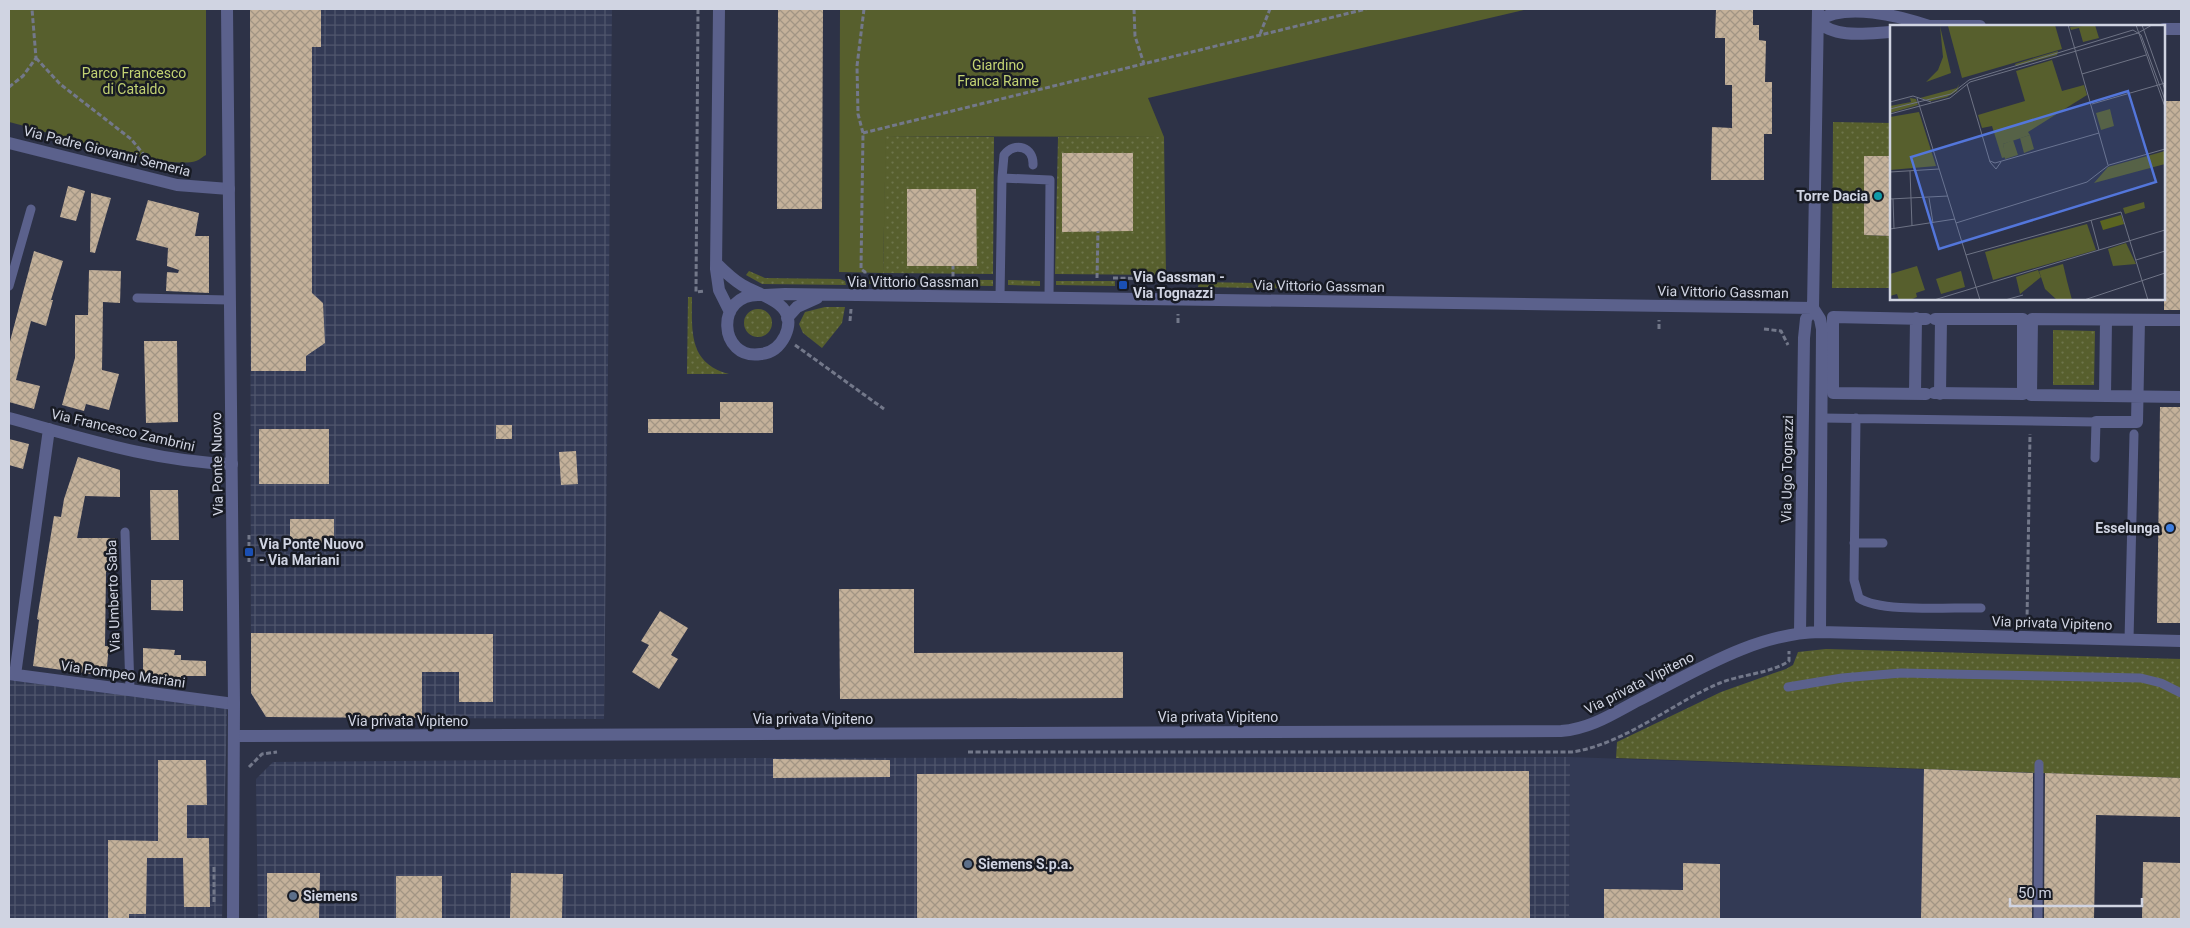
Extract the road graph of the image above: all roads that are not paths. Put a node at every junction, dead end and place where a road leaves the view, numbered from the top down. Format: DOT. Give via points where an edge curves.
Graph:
graph roads {
  1 [pos="227,9"];
  2 [pos="719,9"];
  3 [pos="1818,15"];
  4 [pos="1925,25"];
  5 [pos="2165,29"];
  6 [pos="2181,29"];
  7 [pos="1890,32"];
  8 [pos="9,143"];
  9 [pos="1033,165"];
  10 [pos="1002,178"];
  11 [pos="229,189"];
  12 [pos="31,209"];
  13 [pos="716,263"];
  14 [pos="9,286"];
  15 [pos="763,295"];
  16 [pos="824,296"];
  17 [pos="1000,297"];
  18 [pos="138,298"];
  19 [pos="1049,298"];
  20 [pos="229,300"];
  21 [pos="1813,308"];
  22 [pos="730,312"];
  23 [pos="787,318"];
  24 [pos="1930,319"];
  25 [pos="2106,320"];
  26 [pos="2139,320"];
  27 [pos="2181,320"];
  28 [pos="1929,394"];
  29 [pos="2105,396"];
  30 [pos="2138,397"];
  31 [pos="2181,397"];
  32 [pos="9,418"];
  33 [pos="1821,418"];
  34 [pos="1856,418"];
  35 [pos="2096,422"];
  36 [pos="49,429"];
  37 [pos="2134,434"];
  38 [pos="2095,458"];
  39 [pos="232,464"];
  40 [pos="125,532"];
  41 [pos="1854,543"];
  42 [pos="1883,543"];
  43 [pos="1981,608"];
  44 [pos="1820,632"];
  45 [pos="1800,633"];
  46 [pos="2129,640"];
  47 [pos="2181,641"];
  48 [pos="12,674"];
  49 [pos="1788,687"];
  50 [pos="130,690"];
  51 [pos="2181,693"];
  52 [pos="234,704"];
  53 [pos="234,736"];
  54 [pos="2039,764"];
  55 [pos="233,919"];
  56 [pos="2038,919"];
  1 -- 11 [label="street, Via Ponte Nuovo"];
  2 -- 13 [label="street"];
  3 -- 4 [label="street" via="1899,16"];
  3 -- 7 [label="street" via="1824,28 1838,32"];
  3 -- 21 [label="street, Via Ugo Tognazzi"];
  5 -- 6 [label="street"];
  8 -- 11 [label="street, Via Padre Giovanni Semeria" via="176,185"];
  9 -- 10 [label="lane" via="1033,156 1026,149 1011,148 1004,155"];
  10 -- 17 [label="lane"];
  10 -- 19 [label="lane" via="1050,180"];
  11 -- 20 [label="street, Via Ponte Nuovo"];
  12 -- 14 [label="lane"];
  13 -- 15 [label="street" via="734,280"];
  13 -- 22 [label="street" via="719,290"];
  15 -- 16 [label="street, Via Vittorio Gassman"];
  15 -- 22 [label="street, Via Vittorio Gassman" via="742,298"];
  15 -- 23 [label="street" via="778,302"];
  16 -- 17 [label="street, Via Vittorio Gassman"];
  16 -- 23 [label="street, Via Vittorio Gassman" via="797,307"];
  17 -- 19 [label="street, Via Vittorio Gassman"];
  18 -- 20 [label="lane"];
  19 -- 21 [label="street, Via Vittorio Gassman"];
  20 -- 39 [label="street, Via Ponte Nuovo"];
  21 -- 33 [label="street, Via Ugo Tognazzi" via="1822,329"];
  21 -- 45 [label="street, Via Ugo Tognazzi" via="1804,328"];
  22 -- 23 [label="street" via="728,333 733,343 742,351 756,355 777,348 784,339"];
  24 -- 28 [label="street"];
  24 -- 28 [label="street"];
  24 -- 28 [label="street" via="2023,319 2023,394"];
  24 -- 28 [label="street" via="1833,318 1833,393"];
  25 -- 26 [label="street"];
  25 -- 29 [label="street"];
  25 -- 29 [label="street" via="2032,319 2031,395"];
  26 -- 27 [label="street"];
  26 -- 30 [label="street"];
  29 -- 30 [label="street"];
  30 -- 31 [label="street"];
  30 -- 35 [label="street" via="2137,422"];
  32 -- 36 [label="street, Via Francesco Zambrini"];
  33 -- 34 [label="lane"];
  33 -- 44 [label="street, Via Ugo Tognazzi"];
  34 -- 35 [label="lane"];
  34 -- 41 [label="lane"];
  35 -- 38 [label="lane"];
  36 -- 39 [label="street, Via Francesco Zambrini" via="175,459"];
  36 -- 48 [label="street"];
  37 -- 46 [label="lane"];
  39 -- 52 [label="street, Via Ponte Nuovo"];
  40 -- 50 [label="lane, Via Umberto Saba"];
  41 -- 42 [label="lane"];
  41 -- 43 [label="lane" via="1854,586 1859,598 1865,602 1888,606"];
  44 -- 45 [label="street, Via privata Vipiteno"];
  44 -- 46 [label="street, Via privata Vipiteno"];
  45 -- 53 [label="street, Via privata Vipiteno" via="1747,648 1708,665 1590,726 1561,731"];
  46 -- 47 [label="street, Via privata Vipiteno"];
  48 -- 50 [label="street, Via Pompeo Mariani"];
  49 -- 51 [label="lane" via="1916,672 2140,678 2161,683"];
  50 -- 52 [label="street, Via Pompeo Mariani"];
  52 -- 53 [label="street, Via Ponte Nuovo"];
  53 -- 55 [label="street, Via Ponte Nuovo"];
  54 -- 56 [label="lane"];
}
